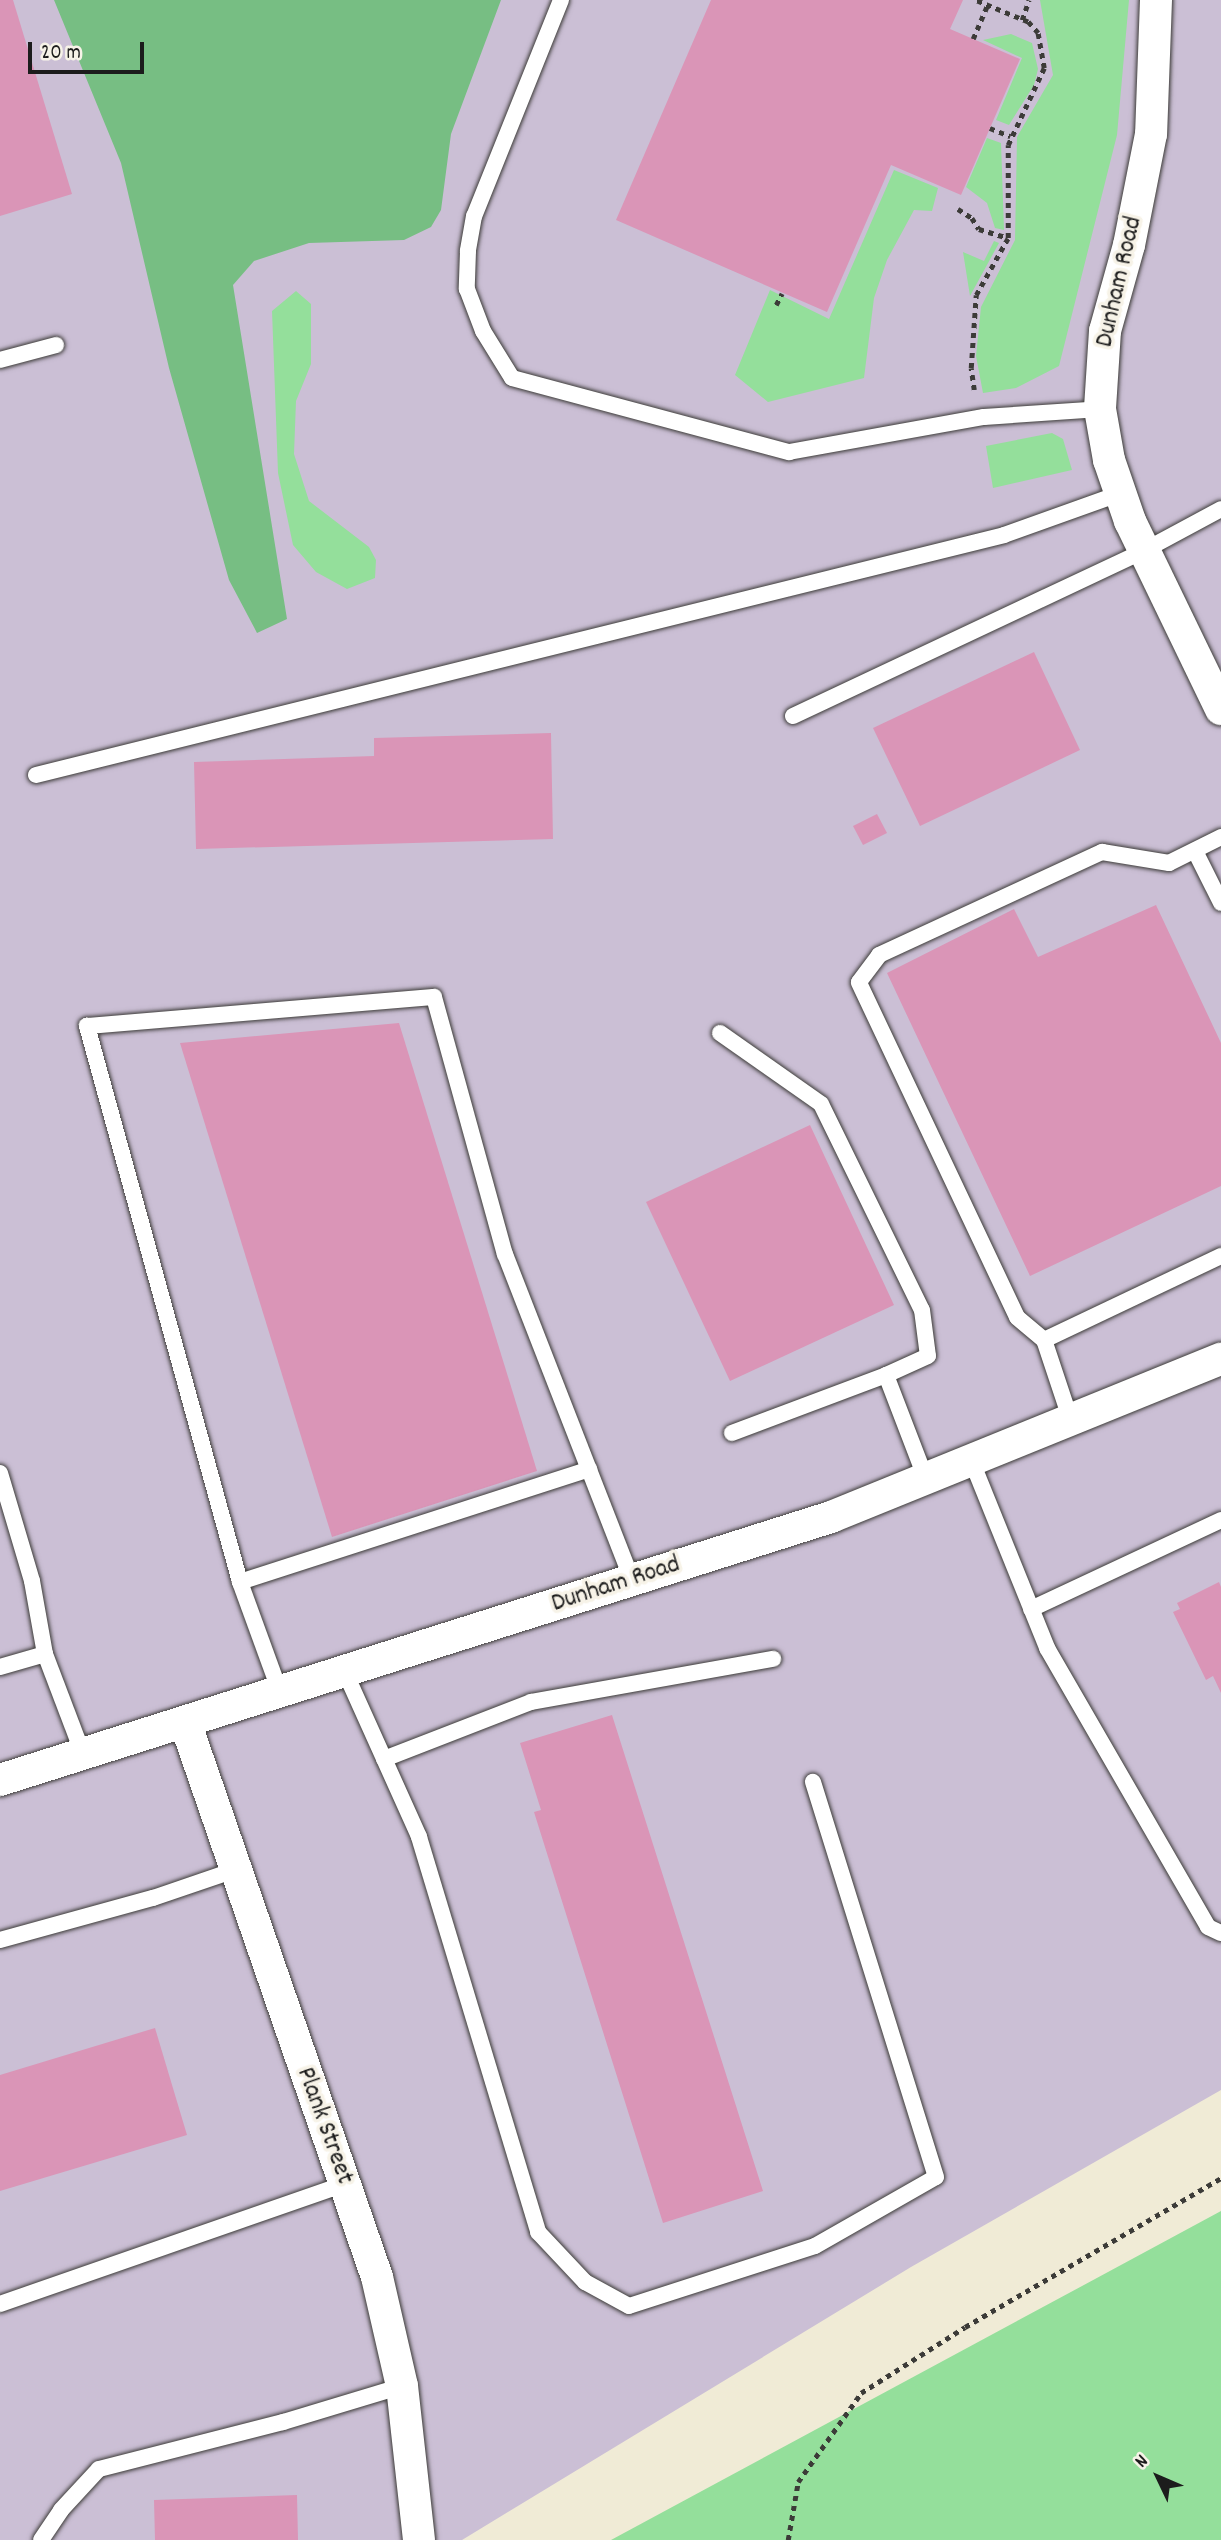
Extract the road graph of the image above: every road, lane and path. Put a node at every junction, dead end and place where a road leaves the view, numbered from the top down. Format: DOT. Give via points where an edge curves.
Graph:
graph roads {
  1 [pos="561,0"];
  2 [pos="975,0"];
  3 [pos="1029,0"];
  4 [pos="1156,0"];
  5 [pos="987,6"];
  6 [pos="1022,20"];
  7 [pos="973,38"];
  8 [pos="990,128"];
  9 [pos="1010,136"];
  10 [pos="958,209"];
  11 [pos="1008,238"];
  12 [pos="782,293"];
  13 [pos="776,305"];
  14 [pos="57,345"];
  15 [pos="0,360"];
  16 [pos="1100,409"];
  17 [pos="984,417"];
  18 [pos="1121,493"];
  19 [pos="1221,509"];
  20 [pos="1145,550"];
  21 [pos="1221,709"];
  22 [pos="793,716"];
  23 [pos="36,775"];
  24 [pos="1221,837"];
  25 [pos="1195,850"];
  26 [pos="1221,903"];
  27 [pos="720,1033"];
  28 [pos="1221,1256"];
  29 [pos="1044,1340"];
  30 [pos="1221,1359"];
  31 [pos="886,1375"];
  32 [pos="1071,1421"];
  33 [pos="732,1433"];
  34 [pos="972,1462"];
  35 [pos="589,1469"];
  36 [pos="0,1473"];
  37 [pos="926,1479"];
  38 [pos="1221,1520"];
  39 [pos="632,1580"];
  40 [pos="240,1582"];
  41 [pos="1031,1609"];
  42 [pos="45,1654"];
  43 [pos="772,1659"];
  44 [pos="0,1667"];
  45 [pos="345,1672"];
  46 [pos="280,1692"];
  47 [pos="185,1722"];
  48 [pos="83,1754"];
  49 [pos="384,1759"];
  50 [pos="0,1780"];
  51 [pos="813,1782"];
  52 [pos="235,1870"];
  53 [pos="1221,1933"];
  54 [pos="0,1940"];
  55 [pos="1221,2178"];
  56 [pos="345,2184"];
  57 [pos="0,2304"];
  58 [pos="402,2386"];
  59 [pos="41,2540"];
  60 [pos="419,2540"];
  61 [pos="788,2540"];
  1 -- 17 [label="lane" via="474,216 468,251 467,289 483,331 512,378 789,452"];
  2 -- 5 [label="path"];
  3 -- 6 [label="path"];
  4 -- 16 [label="street, Dunham Road" via="1151,134 1129,245 1105,331"];
  5 -- 6 [label="path"];
  5 -- 7 [label="path"];
  6 -- 9 [label="path" via="1038,33 1044,68"];
  8 -- 9 [label="path"];
  9 -- 11 [label="path"];
  10 -- 11 [label="path" via="979,229"];
  11 -- 17 [label="path" via="975,295 971,368"];
  12 -- 13 [label="path"];
  14 -- 15 [label="lane"];
  16 -- 17 [label="lane"];
  16 -- 18 [label="street, Dunham Road" via="1109,460"];
  18 -- 20 [label="street, Dunham Road"];
  18 -- 23 [label="lane" via="1004,535"];
  19 -- 20 [label="lane"];
  20 -- 21 [label="street, Dunham Road"];
  20 -- 22 [label="lane"];
  24 -- 25 [label="lane"];
  25 -- 26 [label="lane"];
  25 -- 29 [label="lane" via="1170,863 1102,852 878,955 859,982 1017,1317"];
  27 -- 31 [label="lane" via="821,1104 922,1310 928,1356"];
  28 -- 29 [label="lane"];
  29 -- 32 [label="lane"];
  30 -- 32 [label="street, Dunham Road"];
  31 -- 33 [label="lane"];
  31 -- 37 [label="lane"];
  32 -- 34 [label="street, Dunham Road"];
  34 -- 37 [label="street, Dunham Road"];
  34 -- 41 [label="lane"];
  35 -- 39 [label="lane"];
  35 -- 40 [label="lane"];
  35 -- 40 [label="lane" via="505,1254 434,997 87,1026"];
  36 -- 42 [label="lane" via="32,1581"];
  37 -- 39 [label="street, Dunham Road" via="831,1517"];
  38 -- 41 [label="lane"];
  39 -- 45 [label="street, Dunham Road"];
  40 -- 46 [label="lane"];
  41 -- 53 [label="lane" via="1047,1648 1117,1774 1208,1927"];
  42 -- 44 [label="lane"];
  42 -- 48 [label="lane"];
  43 -- 49 [label="lane" via="531,1702"];
  45 -- 46 [label="street, Dunham Road"];
  45 -- 49 [label="lane"];
  46 -- 47 [label="street, Dunham Road"];
  47 -- 48 [label="street, Dunham Road"];
  47 -- 52 [label="street, Plank Street"];
  48 -- 50 [label="street, Dunham Road"];
  49 -- 51 [label="lane" via="419,1837 538,2232 585,2282 629,2306 815,2246 936,2177"];
  52 -- 54 [label="lane"];
  52 -- 56 [label="street, Plank Street"];
  55 -- 61 [label="path" via="965,2326 861,2393 798,2482"];
  56 -- 57 [label="lane"];
  56 -- 58 [label="street, Plank Street" via="377,2277"];
  58 -- 59 [label="lane" via="283,2423 99,2469"];
  58 -- 60 [label="street, Plank Street"];
}
